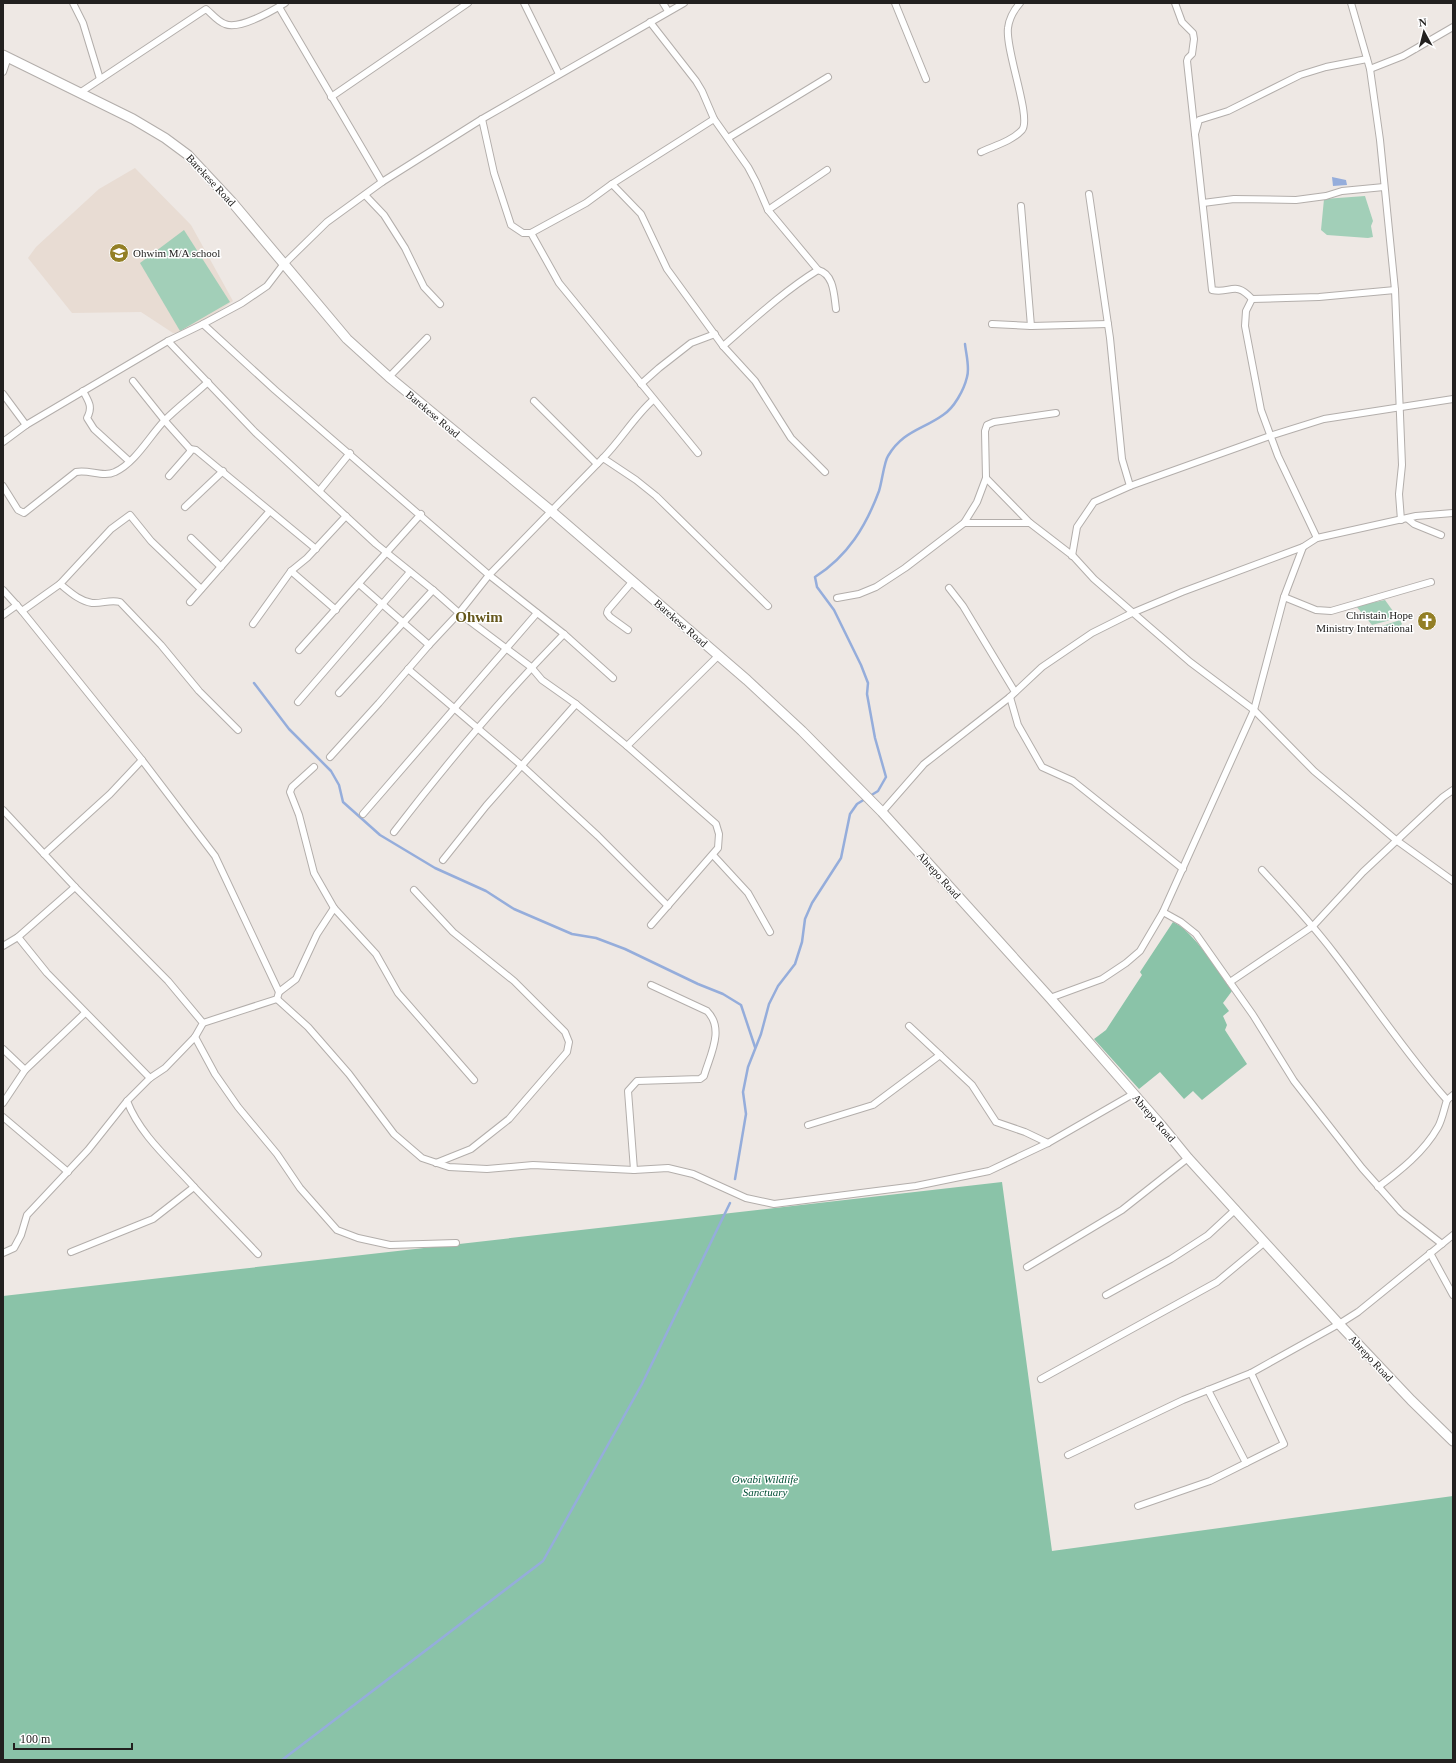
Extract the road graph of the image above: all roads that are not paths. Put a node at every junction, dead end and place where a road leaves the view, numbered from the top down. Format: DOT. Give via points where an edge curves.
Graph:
graph roads {
  1 [pos="74,3"];
  2 [pos="285,3"];
  3 [pos="468,3"];
  4 [pos="524,3"];
  5 [pos="663,3"];
  6 [pos="684,3"];
  7 [pos="895,3"];
  8 [pos="1020,3"];
  9 [pos="1175,3"];
  10 [pos="1351,3"];
  11 [pos="204,6"];
  12 [pos="279,7"];
  13 [pos="668,11"];
  14 [pos="650,22"];
  15 [pos="1453,28"];
  16 [pos="5,56"];
  17 [pos="1367,59"];
  18 [pos="1370,69"];
  19 [pos="3,72"];
  20 [pos="559,74"];
  21 [pos="828,77"];
  22 [pos="100,79"];
  23 [pos="926,80"];
  24 [pos="81,92"];
  25 [pos="331,97"];
  26 [pos="482,119"];
  27 [pos="714,119"];
  28 [pos="728,138"];
  29 [pos="1194,139"];
  30 [pos="981,152"];
  31 [pos="827,170"];
  32 [pos="382,182"];
  33 [pos="612,184"];
  34 [pos="1384,187"];
  35 [pos="365,194"];
  36 [pos="1089,194"];
  37 [pos="1203,203"];
  38 [pos="1021,206"];
  39 [pos="768,210"];
  40 [pos="531,233"];
  41 [pos="283,265"];
  42 [pos="818,270"];
  43 [pos="1395,290"];
  44 [pos="1252,299"];
  45 [pos="440,304"];
  46 [pos="836,309"];
  47 [pos="203,324"];
  48 [pos="992,324"];
  49 [pos="1108,324"];
  50 [pos="1030,326"];
  51 [pos="715,334"];
  52 [pos="427,338"];
  53 [pos="168,341"];
  54 [pos="723,346"];
  55 [pos="389,377"];
  56 [pos="133,381"];
  57 [pos="208,382"];
  58 [pos="641,384"];
  59 [pos="83,391"];
  60 [pos="3,394"];
  61 [pos="1453,399"];
  62 [pos="653,400"];
  63 [pos="534,401"];
  64 [pos="1399,406"];
  65 [pos="1056,413"];
  66 [pos="164,421"];
  67 [pos="26,425"];
  68 [pos="1270,436"];
  69 [pos="3,442"];
  70 [pos="190,449"];
  71 [pos="350,453"];
  72 [pos="698,453"];
  73 [pos="602,458"];
  74 [pos="130,461"];
  75 [pos="597,464"];
  76 [pos="223,471"];
  77 [pos="825,472"];
  78 [pos="169,476"];
  79 [pos="986,478"];
  80 [pos="3,486"];
  81 [pos="1130,486"];
  82 [pos="320,490"];
  83 [pos="185,507"];
  84 [pos="550,510"];
  85 [pos="269,512"];
  86 [pos="1453,513"];
  87 [pos="421,514"];
  88 [pos="346,516"];
  89 [pos="1404,519"];
  90 [pos="964,523"];
  91 [pos="1030,523"];
  92 [pos="1441,535"];
  93 [pos="191,538"];
  94 [pos="1317,538"];
  95 [pos="1303,547"];
  96 [pos="316,549"];
  97 [pos="387,553"];
  98 [pos="1072,556"];
  99 [pos="221,567"];
  100 [pos="291,571"];
  101 [pos="410,572"];
  102 [pos="489,575"];
  103 [pos="632,582"];
  104 [pos="1431,582"];
  105 [pos="60,584"];
  106 [pos="358,584"];
  107 [pos="948,588"];
  108 [pos="201,589"];
  109 [pos="3,590"];
  110 [pos="433,590"];
  111 [pos="1284,597"];
  112 [pos="837,598"];
  113 [pos="190,602"];
  114 [pos="16,605"];
  115 [pos="382,605"];
  116 [pos="768,606"];
  117 [pos="336,610"];
  118 [pos="22,611"];
  119 [pos="459,613"];
  120 [pos="537,613"];
  121 [pos="1132,613"];
  122 [pos="3,615"];
  123 [pos="404,623"];
  124 [pos="253,624"];
  125 [pos="628,630"];
  126 [pos="564,634"];
  127 [pos="428,645"];
  128 [pos="505,648"];
  129 [pos="299,650"];
  130 [pos="719,655"];
  131 [pos="531,667"];
  132 [pos="408,669"];
  133 [pos="613,678"];
  134 [pos="1015,692"];
  135 [pos="339,693"];
  136 [pos="1010,697"];
  137 [pos="298,702"];
  138 [pos="576,704"];
  139 [pos="454,709"];
  140 [pos="1254,710"];
  141 [pos="478,728"];
  142 [pos="238,730"];
  143 [pos="627,746"];
  144 [pos="330,757"];
  145 [pos="142,760"];
  146 [pos="521,765"];
  147 [pos="314,767"];
  148 [pos="859,790"];
  149 [pos="1453,790"];
  150 [pos="3,810"];
  151 [pos="882,812"];
  152 [pos="363,814"];
  153 [pos="394,832"];
  154 [pos="1396,840"];
  155 [pos="44,854"];
  156 [pos="713,854"];
  157 [pos="443,860"];
  158 [pos="1183,869"];
  159 [pos="1262,870"];
  160 [pos="1453,882"];
  161 [pos="75,887"];
  162 [pos="414,890"];
  163 [pos="668,906"];
  164 [pos="334,908"];
  165 [pos="1164,912"];
  166 [pos="651,925"];
  167 [pos="1313,926"];
  168 [pos="770,932"];
  169 [pos="18,937"];
  170 [pos="3,946"];
  171 [pos="1230,982"];
  172 [pos="651,985"];
  173 [pos="279,992"];
  174 [pos="1050,998"];
  175 [pos="277,999"];
  176 [pos="85,1013"];
  177 [pos="203,1023"];
  178 [pos="909,1026"];
  179 [pos="195,1037"];
  180 [pos="3,1049"];
  181 [pos="940,1055"];
  182 [pos="25,1070"];
  183 [pos="150,1078"];
  184 [pos="474,1080"];
  185 [pos="1133,1094"];
  186 [pos="1453,1095"];
  187 [pos="1447,1100"];
  188 [pos="127,1101"];
  189 [pos="3,1103"];
  190 [pos="3,1117"];
  191 [pos="808,1125"];
  192 [pos="1048,1143"];
  193 [pos="1188,1158"];
  194 [pos="436,1162"];
  195 [pos="634,1170"];
  196 [pos="68,1172"];
  197 [pos="194,1187"];
  198 [pos="1378,1187"];
  199 [pos="1236,1209"];
  200 [pos="1453,1235"];
  201 [pos="1265,1242"];
  202 [pos="456,1243"];
  203 [pos="1442,1244"];
  204 [pos="71,1252"];
  205 [pos="3,1253"];
  206 [pos="1430,1253"];
  207 [pos="258,1254"];
  208 [pos="1027,1267"];
  209 [pos="1106,1295"];
  210 [pos="1453,1295"];
  211 [pos="1339,1324"];
  212 [pos="1251,1373"];
  213 [pos="1041,1380"];
  214 [pos="1208,1390"];
  215 [pos="1453,1441"];
  216 [pos="1068,1455"];
  217 [pos="1246,1463"];
  218 [pos="1138,1506"];
  1 -- 22 [label="street" via="83,22"];
  2 -- 12 [label="street"];
  3 -- 25 [label="street"];
  4 -- 20 [label="street"];
  5 -- 13 [label="street"];
  6 -- 13 [label="street"];
  7 -- 23 [label="street"];
  8 -- 30 [label="street" via="1013,12 1008,27 1008,40 1025,124 1016,135"];
  9 -- 29 [label="street" via="1182,22 1190,29 1194,39 1192,54 1187,62"];
  10 -- 17 [label="street"];
  11 -- 12 [label="street" via="224,24 232,26 245,23"];
  11 -- 22 [label="street"];
  12 -- 25 [label="street"];
  13 -- 14 [label="street"];
  14 -- 20 [label="street"];
  14 -- 27 [label="street" via="696,81"];
  15 -- 18 [label="street" via="1403,56"];
  16 -- 19 [label="street"];
  16 -- 24 [label="main road, Barekese Road"];
  17 -- 18 [label="street"];
  17 -- 29 [label="street" via="1300,75 1228,111 1199,120"];
  18 -- 34 [label="street"];
  20 -- 26 [label="street"];
  21 -- 28 [label="street"];
  22 -- 24 [label="street"];
  24 -- 41 [label="main road, Barekese Road" via="166,138 188,155 232,202"];
  25 -- 32 [label="street"];
  26 -- 32 [label="street"];
  26 -- 40 [label="street" via="494,173 511,225 524,233"];
  27 -- 28 [label="street"];
  27 -- 33 [label="street"];
  28 -- 39 [label="street" via="748,167"];
  29 -- 37 [label="street"];
  31 -- 39 [label="street"];
  32 -- 35 [label="street"];
  33 -- 40 [label="street"];
  33 -- 51 [label="street" via="641,214 666,269"];
  34 -- 37 [label="street" via="1342,191 1296,200 1234,199"];
  34 -- 43 [label="street"];
  35 -- 41 [label="street" via="327,222"];
  35 -- 45 [label="street" via="384,215 405,248 424,287"];
  36 -- 49 [label="street"];
  37 -- 44 [label="street" via="1212,290 1237,288 1245,290"];
  38 -- 50 [label="street"];
  39 -- 42 [label="street" via="775,222"];
  40 -- 58 [label="street" via="559,283"];
  41 -- 47 [label="street" via="267,286"];
  41 -- 55 [label="main road, Barekese Road" via="347,339"];
  42 -- 46 [label="street" via="825,272 829,277"];
  42 -- 54 [label="street" via="790,289"];
  43 -- 44 [label="street" via="1319,297"];
  43 -- 64 [label="street"];
  44 -- 68 [label="street" via="1246,311 1245,326 1261,410"];
  47 -- 53 [label="street"];
  47 -- 71 [label="street"];
  48 -- 50 [label="street"];
  49 -- 50 [label="street"];
  49 -- 81 [label="street" via="1122,459"];
  51 -- 54 [label="street"];
  51 -- 58 [label="street" via="691,343"];
  52 -- 55 [label="street"];
  53 -- 57 [label="street"];
  53 -- 59 [label="street"];
  54 -- 77 [label="street" via="755,381 791,438"];
  55 -- 84 [label="main road, Barekese Road"];
  56 -- 66 [label="street"];
  57 -- 66 [label="street"];
  57 -- 82 [label="street" via="255,432"];
  58 -- 62 [label="street"];
  59 -- 67 [label="street"];
  59 -- 74 [label="street" via="91,406 87,418 94,429"];
  60 -- 67 [label="street"];
  61 -- 64 [label="street"];
  62 -- 72 [label="street"];
  62 -- 73 [label="street" via="645,406 615,446"];
  63 -- 75 [label="street"];
  64 -- 68 [label="street" via="1324,419"];
  64 -- 89 [label="street" via="1402,465 1399,494"];
  65 -- 79 [label="street" via="987,425"];
  66 -- 70 [label="street"];
  66 -- 74 [label="street"];
  67 -- 69 [label="street"];
  68 -- 81 [label="street"];
  68 -- 94 [label="street"];
  70 -- 76 [label="street" via="196,450"];
  70 -- 78 [label="street"];
  71 -- 82 [label="street"];
  71 -- 87 [label="street"];
  73 -- 75 [label="street"];
  73 -- 116 [label="street" via="656,496"];
  74 -- 80 [label="street" via="114,472 76,472 24,513 18,510"];
  75 -- 84 [label="street"];
  76 -- 83 [label="street"];
  76 -- 85 [label="street"];
  79 -- 90 [label="street" via="977,502"];
  79 -- 91 [label="street"];
  81 -- 98 [label="street" via="1094,502 1078,527"];
  82 -- 88 [label="street"];
  84 -- 102 [label="street"];
  84 -- 103 [label="main road, Barekese Road"];
  85 -- 96 [label="street"];
  85 -- 99 [label="street"];
  86 -- 89 [label="street"];
  87 -- 97 [label="street"];
  87 -- 102 [label="street"];
  88 -- 96 [label="street"];
  88 -- 97 [label="street"];
  89 -- 92 [label="street"];
  89 -- 94 [label="street"];
  90 -- 91 [label="street"];
  90 -- 112 [label="street" via="876,587 859,594"];
  91 -- 98 [label="street"];
  93 -- 99 [label="street"];
  94 -- 95 [label="street"];
  95 -- 111 [label="street"];
  95 -- 121 [label="street"];
  96 -- 100 [label="street"];
  97 -- 101 [label="street"];
  97 -- 106 [label="street"];
  98 -- 121 [label="street"];
  99 -- 108 [label="street"];
  100 -- 117 [label="street"];
  100 -- 124 [label="street"];
  101 -- 110 [label="street"];
  101 -- 115 [label="street"];
  102 -- 119 [label="street"];
  102 -- 120 [label="street"];
  103 -- 125 [label="street" via="607,613"];
  103 -- 130 [label="main road, Barekese Road"];
  104 -- 111 [label="street" via="1331,611 1316,610"];
  105 -- 108 [label="street" via="111,529 130,515 151,541"];
  105 -- 118 [label="street"];
  105 -- 142 [label="street" via="80,599 92,603 114,600 120,602 161,645 199,691"];
  106 -- 115 [label="street"];
  106 -- 117 [label="street"];
  107 -- 134 [label="street" via="963,606"];
  108 -- 113 [label="street"];
  109 -- 114 [label="street"];
  110 -- 119 [label="street"];
  110 -- 123 [label="street"];
  111 -- 140 [label="street"];
  114 -- 118 [label="street"];
  114 -- 122 [label="street"];
  115 -- 123 [label="street"];
  115 -- 137 [label="street"];
  117 -- 129 [label="street"];
  118 -- 145 [label="street"];
  119 -- 127 [label="street"];
  119 -- 128 [label="street"];
  120 -- 126 [label="street"];
  120 -- 128 [label="street"];
  121 -- 134 [label="street" via="1092,633 1042,667"];
  121 -- 140 [label="street" via="1190,662"];
  123 -- 127 [label="street"];
  123 -- 135 [label="street"];
  126 -- 131 [label="street"];
  126 -- 133 [label="street"];
  127 -- 132 [label="street"];
  128 -- 131 [label="street"];
  128 -- 139 [label="street"];
  130 -- 143 [label="street"];
  130 -- 148 [label="main road, Barekese Road" via="802,731"];
  131 -- 138 [label="street" via="542,680"];
  131 -- 141 [label="street"];
  132 -- 139 [label="street"];
  132 -- 144 [label="street"];
  134 -- 136 [label="street"];
  136 -- 151 [label="street" via="924,764"];
  136 -- 158 [label="street" via="1018,724 1042,767 1073,781"];
  138 -- 143 [label="street"];
  138 -- 146 [label="street"];
  139 -- 141 [label="street"];
  139 -- 152 [label="street"];
  140 -- 154 [label="street" via="1314,771"];
  140 -- 158 [label="street"];
  141 -- 146 [label="street"];
  141 -- 153 [label="street" via="441,770"];
  143 -- 156 [label="street" via="716,824 719,834 718,848"];
  145 -- 155 [label="street" via="110,794"];
  145 -- 173 [label="street" via="215,856"];
  146 -- 157 [label="street"];
  146 -- 163 [label="street" via="598,836"];
  147 -- 164 [label="street" via="292,787 290,792 299,815 314,873"];
  148 -- 151 [label="main road, Abrepo Road"];
  149 -- 154 [label="street"];
  150 -- 155 [label="street"];
  151 -- 174 [label="main road, Abrepo Road"];
  154 -- 160 [label="street"];
  154 -- 167 [label="street"];
  155 -- 161 [label="street"];
  156 -- 163 [label="street"];
  156 -- 168 [label="street" via="748,894"];
  158 -- 165 [label="street"];
  159 -- 167 [label="street"];
  161 -- 169 [label="street"];
  161 -- 177 [label="street" via="168,981"];
  162 -- 194 [label="street" via="453,932 514,981 565,1032 569,1042 567,1052 509,1119 471,1149"];
  163 -- 166 [label="street"];
  164 -- 173 [label="street" via="317,934 296,979"];
  164 -- 184 [label="street" via="376,954 398,992"];
  165 -- 171 [label="street" via="1196,934"];
  165 -- 174 [label="street" via="1140,951 1126,964 1102,979"];
  167 -- 171 [label="street"];
  167 -- 187 [label="street" via="1423,1074"];
  169 -- 170 [label="street"];
  169 -- 176 [label="street" via="47,973"];
  171 -- 198 [label="street" via="1294,1081"];
  172 -- 195 [label="street" via="707,1011 716,1023 717,1032 704,1076 700,1079 637,1081 631,1086 628,1091"];
  173 -- 175 [label="street"];
  174 -- 185 [label="main road, Abrepo Road"];
  175 -- 177 [label="street"];
  175 -- 194 [label="street" via="308,1027 349,1074 394,1134 422,1158"];
  176 -- 182 [label="street"];
  176 -- 183 [label="street"];
  177 -- 179 [label="street"];
  178 -- 181 [label="street"];
  179 -- 183 [label="street" via="165,1068"];
  179 -- 202 [label="street" via="215,1074 238,1107 277,1154 300,1188 337,1230 390,1245"];
  180 -- 182 [label="street"];
  181 -- 191 [label="street" via="873,1105"];
  181 -- 192 [label="street" via="972,1086 996,1122"];
  182 -- 189 [label="street"];
  183 -- 188 [label="street"];
  185 -- 192 [label="street"];
  185 -- 193 [label="main road, Abrepo Road"];
  186 -- 187 [label="street"];
  187 -- 198 [label="street" via="1438,1127 1421,1151"];
  188 -- 196 [label="street"];
  188 -- 197 [label="street" via="132,1114 145,1133"];
  190 -- 196 [label="street"];
  192 -- 195 [label="street" via="989,1171 950,1181 774,1204 746,1198 681,1171 668,1168"];
  193 -- 199 [label="main road, Abrepo Road"];
  193 -- 208 [label="street" via="1122,1210"];
  194 -- 195 [label="street" via="449,1167 487,1169 534,1165"];
  196 -- 205 [label="street" via="27,1215 14,1248"];
  197 -- 204 [label="street" via="153,1219"];
  197 -- 207 [label="street"];
  198 -- 203 [label="street" via="1401,1212"];
  199 -- 201 [label="main road, Abrepo Road"];
  199 -- 209 [label="street" via="1208,1235"];
  200 -- 203 [label="street"];
  201 -- 211 [label="main road, Abrepo Road"];
  201 -- 213 [label="street" via="1217,1282"];
  203 -- 206 [label="street"];
  206 -- 210 [label="street"];
  206 -- 211 [label="street" via="1358,1312"];
  211 -- 212 [label="street"];
  211 -- 215 [label="main road, Abrepo Road"];
  212 -- 214 [label="street"];
  212 -- 217 [label="street" via="1284,1444"];
  214 -- 216 [label="street"];
  214 -- 217 [label="street"];
  217 -- 218 [label="street" via="1210,1481"];
}
